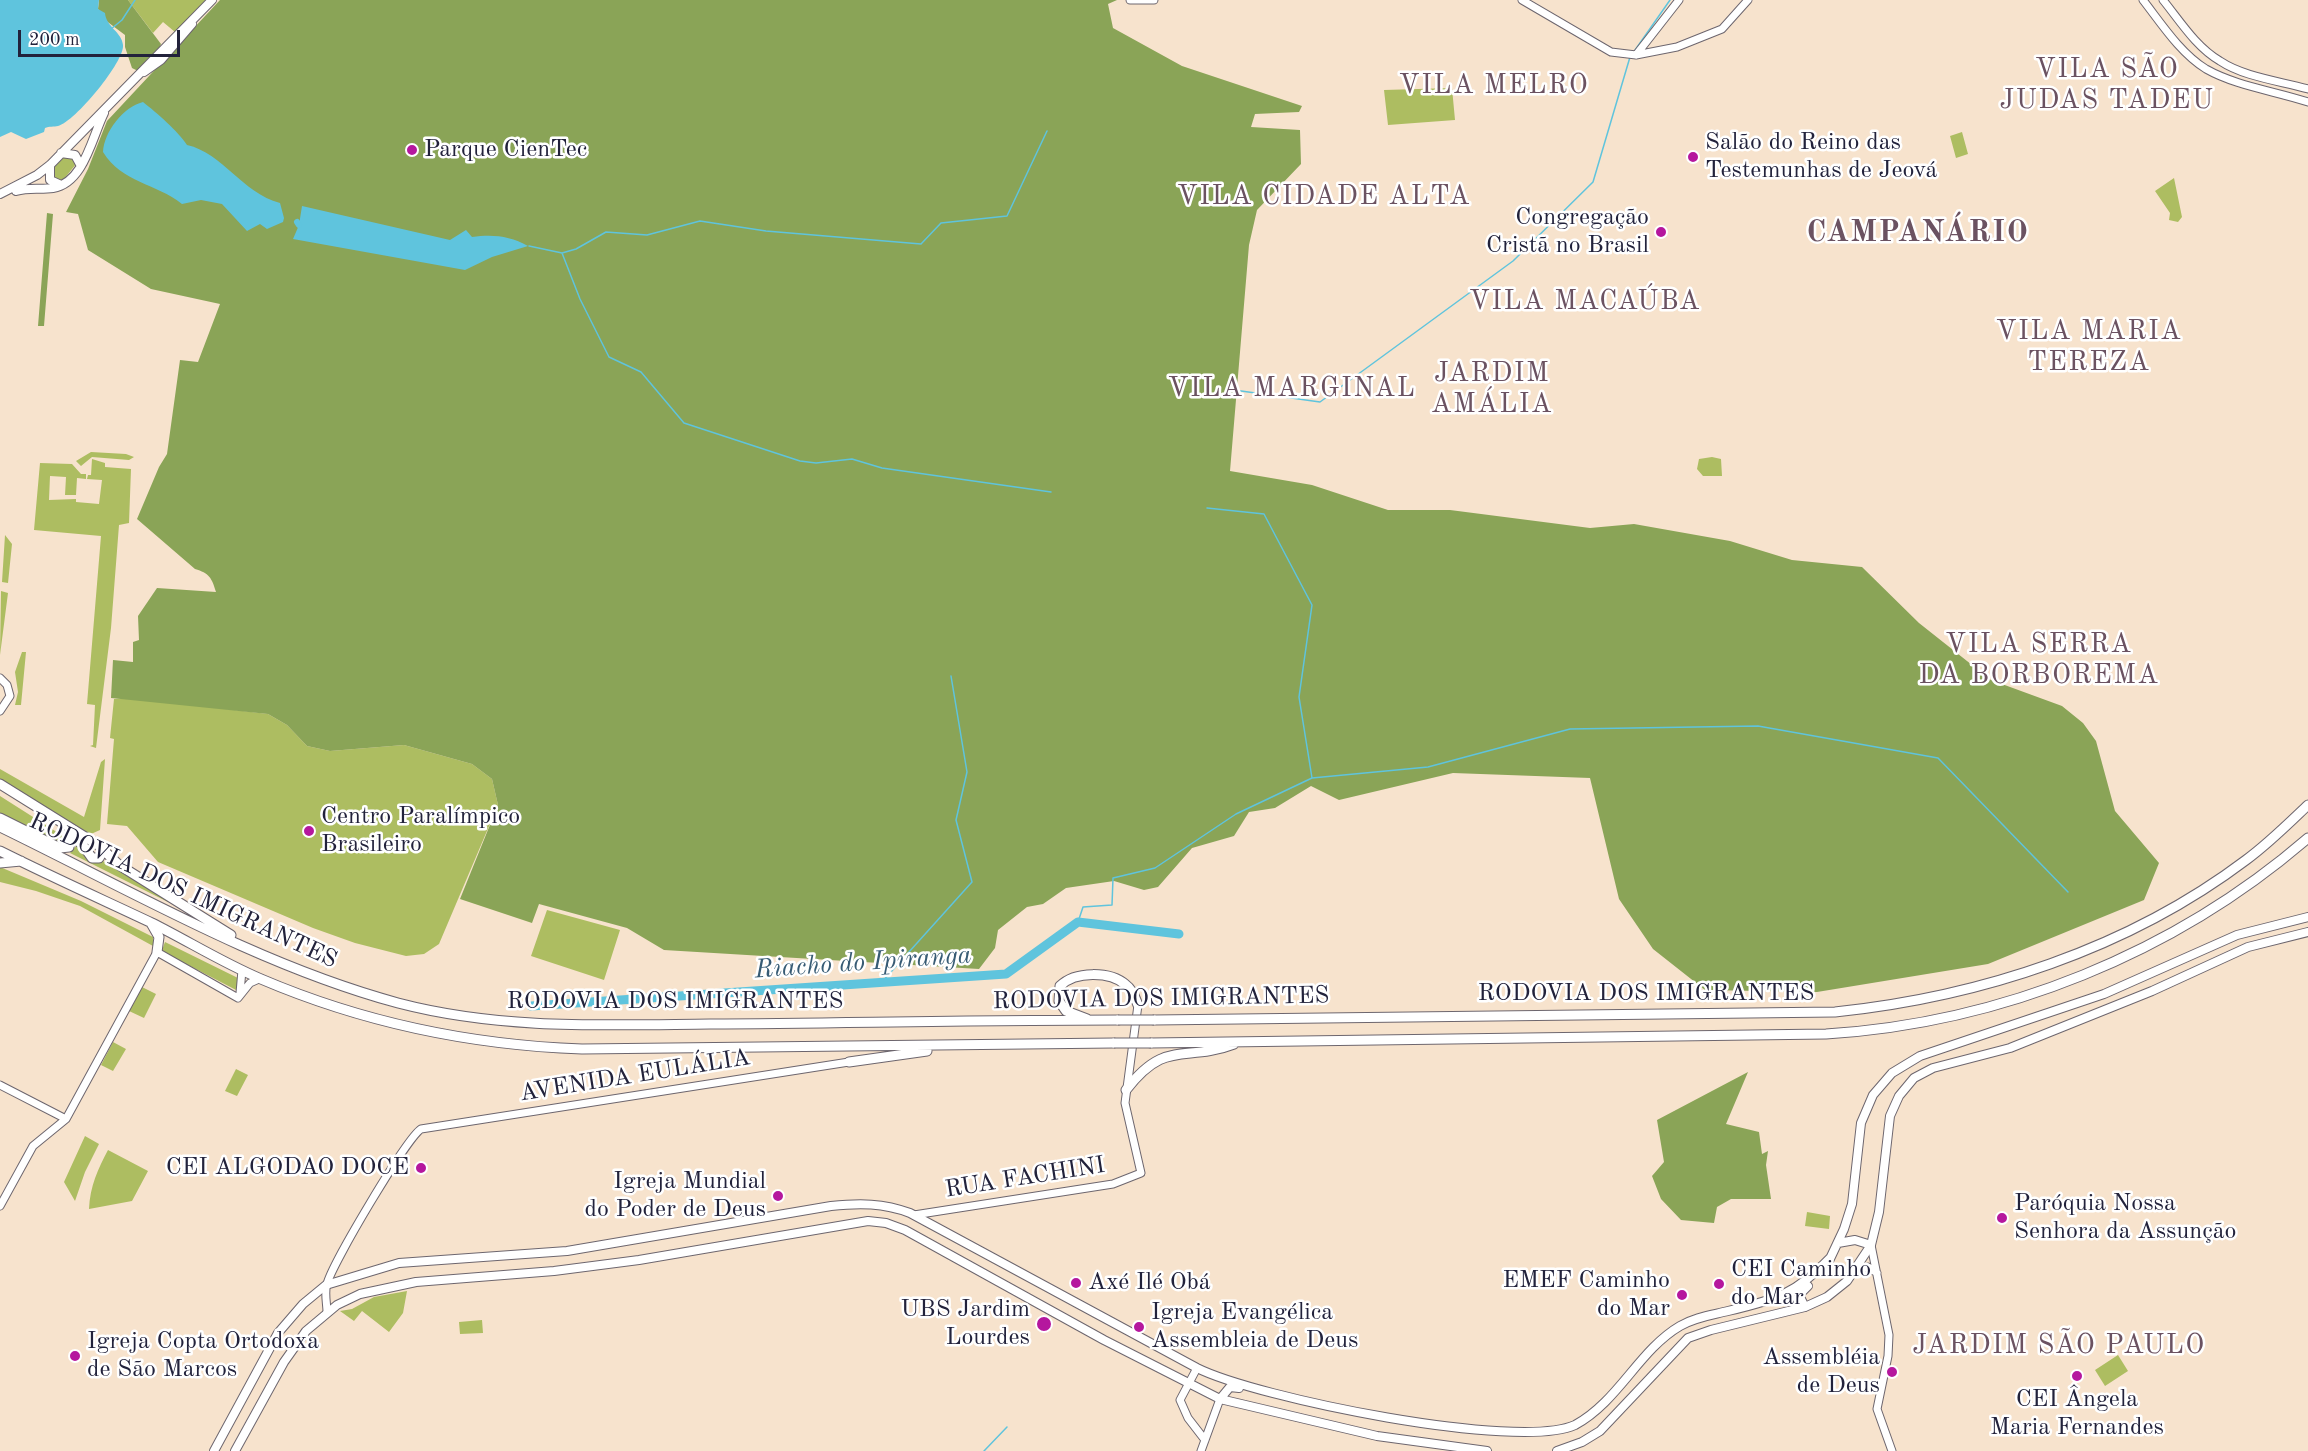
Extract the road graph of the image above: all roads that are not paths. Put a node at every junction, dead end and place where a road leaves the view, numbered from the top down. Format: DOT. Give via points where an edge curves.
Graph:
graph roads {
  1 [pos="212,0"];
  2 [pos="1130,0"];
  3 [pos="1154,0"];
  4 [pos="1522,0"];
  5 [pos="1679,0"];
  6 [pos="1748,0"];
  7 [pos="2143,0"];
  8 [pos="2163,0"];
  9 [pos="1636,55"];
  10 [pos="2286,83"];
  11 [pos="2308,89"];
  12 [pos="2284,94"];
  13 [pos="2308,102"];
  14 [pos="107,108"];
  15 [pos="61,153"];
  16 [pos="50,165"];
  17 [pos="81,166"];
  18 [pos="61,185"];
  19 [pos="0,195"];
  20 [pos="0,678"];
  21 [pos="0,711"];
  22 [pos="0,784"];
  23 [pos="0,791"];
  24 [pos="2308,806"];
  25 [pos="0,818"];
  26 [pos="0,827"];
  27 [pos="71,836"];
  28 [pos="2308,838"];
  29 [pos="0,850"];
  30 [pos="103,851"];
  31 [pos="21,861"];
  32 [pos="0,863"];
  33 [pos="2308,917"];
  34 [pos="151,923"];
  35 [pos="2308,932"];
  36 [pos="157,952"];
  37 [pos="261,954"];
  38 [pos="242,970"];
  39 [pos="259,979"];
  40 [pos="238,998"];
  41 [pos="1138,1005"];
  42 [pos="1089,1020"];
  43 [pos="1240,1041"];
  44 [pos="964,1045"];
  45 [pos="849,1062"];
  46 [pos="0,1085"];
  47 [pos="1126,1090"];
  48 [pos="66,1119"];
  49 [pos="0,1206"];
  50 [pos="914,1215"];
  51 [pos="1838,1243"];
  52 [pos="1871,1245"];
  53 [pos="1830,1258"];
  54 [pos="1854,1272"];
  55 [pos="1877,1273"];
  56 [pos="326,1285"];
  57 [pos="1805,1307"];
  58 [pos="327,1312"];
  59 [pos="1197,1368"];
  60 [pos="1190,1386"];
  61 [pos="1254,1389"];
  62 [pos="1220,1400"];
  63 [pos="1210,1426"];
  64 [pos="1195,1427"];
  65 [pos="1205,1440"];
  66 [pos="214,1451"];
  67 [pos="235,1451"];
  68 [pos="1201,1451"];
  69 [pos="1487,1451"];
  70 [pos="1557,1451"];
  71 [pos="1892,1451"];
  1 -- 14 [label="main road" via="161,60"];
  2 -- 3 [label="street"];
  4 -- 9 [label="street" via="1611,52"];
  5 -- 9 [label="street"];
  6 -- 9 [label="street" via="1722,29 1677,47"];
  7 -- 12 [label="street" via="2204,68"];
  8 -- 10 [label="street" via="2198,43 2219,61"];
  10 -- 11 [label="street"];
  10 -- 12 [label="street"];
  12 -- 13 [label="street"];
  14 -- 15 [label="main road"];
  14 -- 17 [label="main road"];
  15 -- 16 [label="main road"];
  15 -- 17 [label="main road" via="75,155"];
  16 -- 18 [label="main road" via="50,180"];
  16 -- 19 [label="main road"];
  17 -- 18 [label="main road"];
  18 -- 19 [label="main road"];
  20 -- 21 [label="street" via="10,696"];
  22 -- 30 [label="highway"];
  23 -- 27 [label="highway"];
  24 -- 42 [label="highway, RODOVIA DOS IMIGRANTES, bridge" via="2238,866 2133,928 2030,972 1893,1006 1835,1012"];
  25 -- 27 [label="highway" via="60,848 69,847"];
  26 -- 37 [label="highway, RODOVIA DOS IMIGRANTES"];
  27 -- 30 [label="highway" via="92,858 99,858"];
  28 -- 43 [label="highway, RODOVIA DOS IMIGRANTES" via="2257,879 2170,935 2060,984 1951,1016 1826,1034"];
  29 -- 31 [label="highway, RODOVIA DOS IMIGRANTES"];
  30 -- 37 [label="highway" via="119,866"];
  31 -- 32 [label="highway"];
  31 -- 34 [label="highway, RODOVIA DOS IMIGRANTES"];
  33 -- 51 [label="main road" via="2237,935 2104,994 1937,1049 1906,1063 1882,1083 1863,1116 1852,1204"];
  34 -- 36 [label="highway" via="159,937"];
  34 -- 38 [label="highway, RODOVIA DOS IMIGRANTES"];
  35 -- 52 [label="main road" via="2237,951 2152,991 2010,1048 1933,1068 1914,1078 1899,1096 1890,1116 1880,1212"];
  36 -- 40 [label="street"];
  36 -- 48 [label="street"];
  37 -- 42 [label="highway, RODOVIA DOS IMIGRANTES" via="324,980 400,1003 502,1022 616,1026"];
  38 -- 39 [label="highway, RODOVIA DOS IMIGRANTES"];
  38 -- 40 [label="street"];
  39 -- 40 [label="street" via="250,983"];
  39 -- 44 [label="highway, RODOVIA DOS IMIGRANTES" via="323,1004 388,1023 437,1035 522,1047"];
  41 -- 42 [label="highway" via="1129,987 1119,980 1098,975 1073,977 1060,986 1059,1002 1066,1011"];
  41 -- 47 [label="street"];
  43 -- 44 [label="highway, RODOVIA DOS IMIGRANTES, bridge"];
  43 -- 47 [label="highway" via="1221,1049 1158,1059"];
  44 -- 45 [label="highway"];
  45 -- 56 [label="street, AVENIDA EULÁLIA" via="427,1127 416,1132 394,1163"];
  46 -- 48 [label="street"];
  47 -- 50 [label="street, RUA FACHINI" via="1126,1112 1141,1173 1113,1184"];
  48 -- 49 [label="street" via="33,1146"];
  50 -- 56 [label="main road" via="885,1204 852,1203 567,1251 399,1263"];
  50 -- 59 [label="main road"];
  51 -- 52 [label="main road" via="1855,1240"];
  51 -- 53 [label="main road"];
  52 -- 54 [label="main road"];
  52 -- 55 [label="street"];
  53 -- 57 [label="main road" via="1825,1269 1800,1293"];
  53 -- 61 [label="main road" via="1810,1280 1788,1293 1691,1320 1679,1327 1594,1412 1571,1427 1542,1432 1478,1432 1375,1418"];
  54 -- 55 [label="street" via="1868,1267"];
  54 -- 57 [label="main road" via="1827,1297"];
  55 -- 71 [label="street" via="1889,1343 1877,1409"];
  56 -- 58 [label="street"];
  56 -- 66 [label="main road" via="278,1333"];
  57 -- 70 [label="main road" via="1688,1338 1600,1431"];
  58 -- 60 [label="main road" via="360,1294 395,1285 554,1271 868,1221 905,1230"];
  58 -- 67 [label="main road" via="293,1347"];
  59 -- 60 [label="street"];
  59 -- 61 [label="main road"];
  60 -- 62 [label="main road"];
  60 -- 64 [label="street" via="1180,1400"];
  61 -- 62 [label="main road" via="1230,1387"];
  62 -- 63 [label="street"];
  62 -- 69 [label="main road" via="1377,1436"];
  63 -- 64 [label="street"];
  63 -- 65 [label="street"];
  64 -- 65 [label="street"];
  65 -- 68 [label="street"];
}
